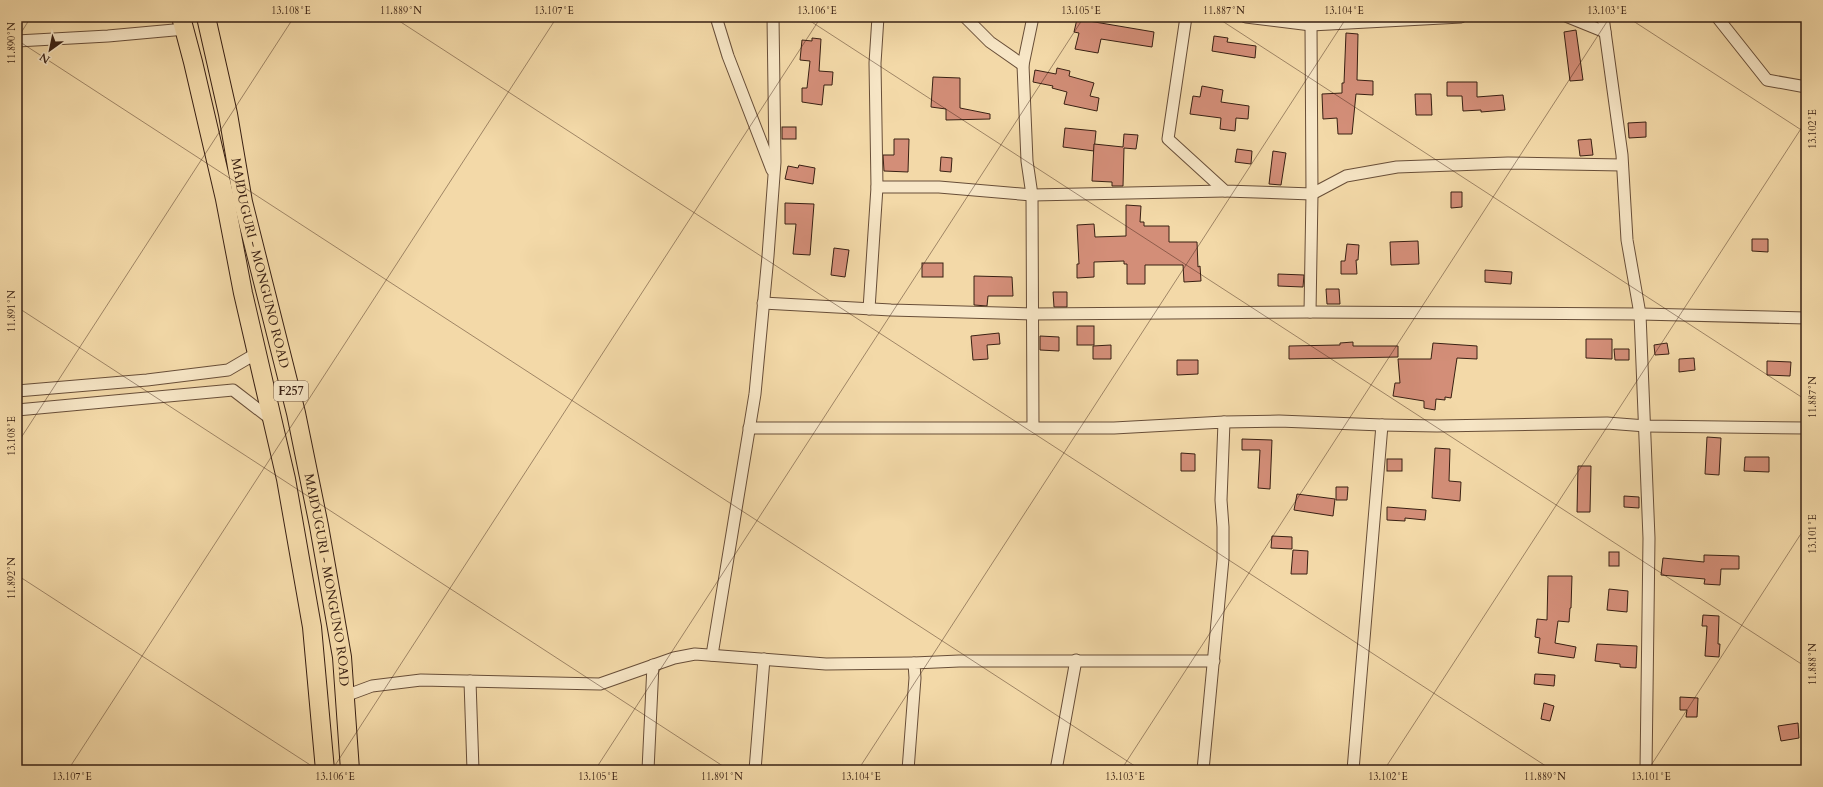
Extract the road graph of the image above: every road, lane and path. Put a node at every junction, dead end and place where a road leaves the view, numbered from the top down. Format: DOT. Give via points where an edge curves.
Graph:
graph roads {
  1 [pos="206,17"];
  2 [pos="716,17"];
  3 [pos="773,17"];
  4 [pos="878,17"];
  5 [pos="964,17"];
  6 [pos="1033,17"];
  7 [pos="1186,17"];
  8 [pos="1246,17"];
  9 [pos="1461,17"];
  10 [pos="1568,17"];
  11 [pos="1603,17"];
  12 [pos="1717,17"];
  13 [pos="183,23"];
  14 [pos="1311,24"];
  15 [pos="1605,32"];
  16 [pos="17,41"];
  17 [pos="1023,65"];
  18 [pos="1806,87"];
  19 [pos="1622,166"];
  20 [pos="774,178"];
  21 [pos="877,187"];
  22 [pos="1225,191"];
  23 [pos="1312,194"];
  24 [pos="1032,196"];
  25 [pos="763,303"];
  26 [pos="869,309"];
  27 [pos="1310,312"];
  28 [pos="1033,314"];
  29 [pos="1640,314"];
  30 [pos="1806,318"];
  31 [pos="257,353"];
  32 [pos="17,390"];
  33 [pos="17,410"];
  34 [pos="272,420"];
  35 [pos="1224,422"];
  36 [pos="1382,426"];
  37 [pos="1646,426"];
  38 [pos="749,428"];
  39 [pos="1033,428"];
  40 [pos="1806,428"];
  41 [pos="712,655"];
  42 [pos="764,659"];
  43 [pos="1076,660"];
  44 [pos="1214,661"];
  45 [pos="914,663"];
  46 [pos="653,665"];
  47 [pos="470,681"];
  48 [pos="345,696"];
  49 [pos="325,770"];
  50 [pos="350,770"];
  51 [pos="474,770"];
  52 [pos="648,770"];
  53 [pos="755,770"];
  54 [pos="908,770"];
  55 [pos="1056,770"];
  56 [pos="1204,770"];
  57 [pos="1353,770"];
  58 [pos="1646,770"];
  1 -- 48 [label="main road, MAIDUGURI - MONGUNO ROAD / F257" via="228,114 244,202 296,413 342,657"];
  2 -- 20 [label="street"];
  3 -- 20 [label="street"];
  4 -- 21 [label="street" via="875,62"];
  5 -- 17 [label="street" via="990,42"];
  6 -- 17 [label="street"];
  7 -- 22 [label="street" via="1168,138"];
  8 -- 14 [label="street"];
  9 -- 14 [label="street"];
  10 -- 15 [label="street"];
  11 -- 15 [label="street"];
  12 -- 18 [label="street" via="1767,80"];
  13 -- 16 [label="street" via="108,36"];
  13 -- 31 [label="main road, MAIDUGURI - MONGUNO ROAD / F257" via="225,199"];
  14 -- 23 [label="street"];
  15 -- 19 [label="street"];
  17 -- 24 [label="street" via="1027,161"];
  19 -- 23 [label="street" via="1508,163 1398,167 1346,176"];
  19 -- 29 [label="street" via="1627,240"];
  20 -- 25 [label="street"];
  21 -- 24 [label="street" via="939,187"];
  21 -- 26 [label="street"];
  22 -- 23 [label="street"];
  22 -- 24 [label="street"];
  23 -- 27 [label="street"];
  24 -- 28 [label="street"];
  25 -- 26 [label="street"];
  25 -- 38 [label="street" via="755,394"];
  26 -- 28 [label="street"];
  27 -- 28 [label="street"];
  27 -- 29 [label="street"];
  28 -- 39 [label="street"];
  29 -- 30 [label="street"];
  29 -- 37 [label="street"];
  31 -- 32 [label="street" via="228,370 147,380"];
  31 -- 34 [label="main road, MAIDUGURI - MONGUNO ROAD / F257"];
  33 -- 34 [label="street" via="233,390"];
  34 -- 49 [label="main road, MAIDUGURI - MONGUNO ROAD / F257" via="287,487 312,627"];
  35 -- 36 [label="street" via="1279,421"];
  35 -- 39 [label="street" via="1114,428"];
  35 -- 44 [label="street" via="1221,500 1223,559"];
  36 -- 37 [label="street" via="1607,423"];
  36 -- 57 [label="street"];
  37 -- 40 [label="street"];
  37 -- 58 [label="street"];
  38 -- 39 [label="street"];
  38 -- 41 [label="street"];
  41 -- 42 [label="street"];
  41 -- 46 [label="street" via="695,654"];
  42 -- 45 [label="street" via="826,664"];
  42 -- 53 [label="street"];
  43 -- 44 [label="street"];
  43 -- 45 [label="street"];
  43 -- 55 [label="street"];
  44 -- 56 [label="street"];
  45 -- 54 [label="street"];
  46 -- 47 [label="street" via="600,684"];
  46 -- 52 [label="street"];
  47 -- 48 [label="street" via="421,680 372,686"];
  47 -- 51 [label="street"];
  48 -- 50 [label="main road, MAIDUGURI - MONGUNO ROAD / F257"];
}
